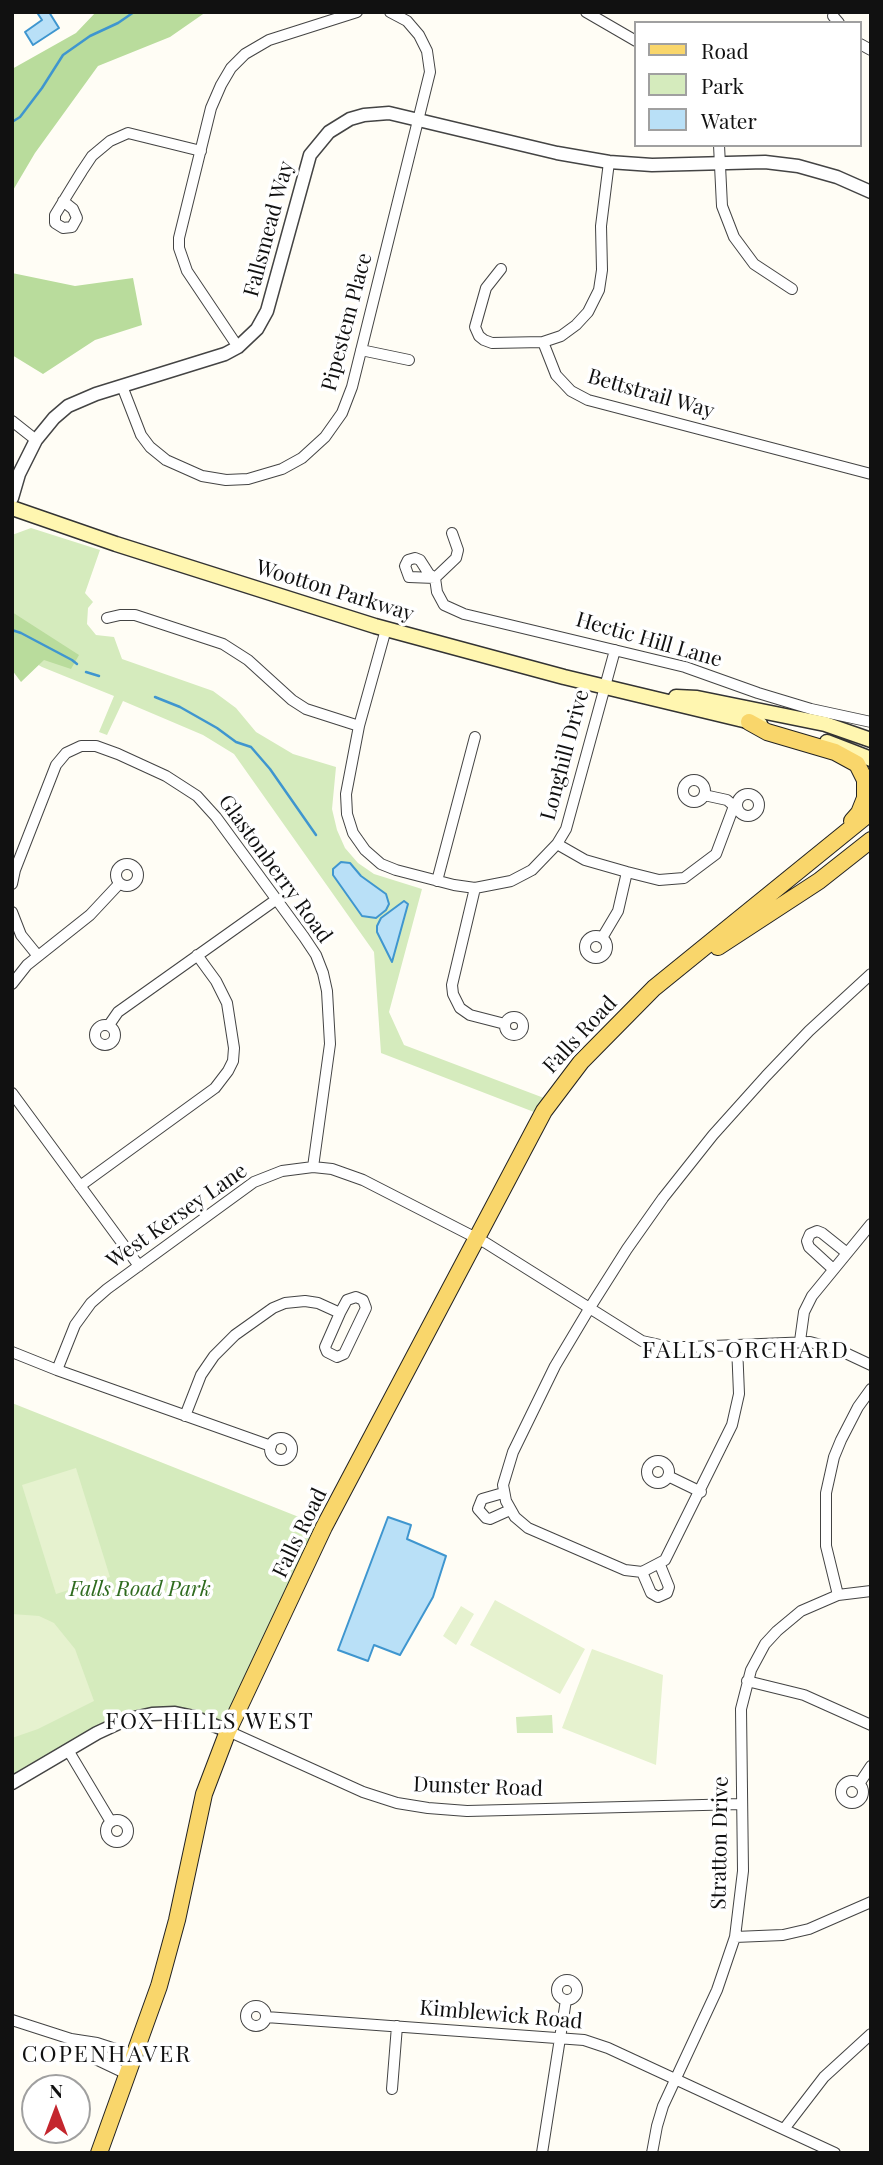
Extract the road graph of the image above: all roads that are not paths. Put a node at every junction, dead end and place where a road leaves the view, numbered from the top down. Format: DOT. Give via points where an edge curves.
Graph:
graph roads {
  1 [pos="357,12"];
  2 [pos="390,12"];
  3 [pos="586,12"];
  4 [pos="634,40"];
  5 [pos="419,119"];
  6 [pos="719,147"];
  7 [pos="201,151"];
  8 [pos="608,162"];
  9 [pos="720,163"];
  10 [pos="871,192"];
  11 [pos="63,201"];
  12 [pos="501,269"];
  13 [pos="792,289"];
  14 [pos="543,342"];
  15 [pos="238,347"];
  16 [pos="361,350"];
  17 [pos="409,360"];
  18 [pos="122,386"];
  19 [pos="12,421"];
  20 [pos="36,440"];
  21 [pos="871,474"];
  22 [pos="12,498"];
  23 [pos="12,508"];
  24 [pos="452,533"];
  25 [pos="107,618"];
  26 [pos="386,629"];
  27 [pos="615,650"];
  28 [pos="604,686"];
  29 [pos="650,696"];
  30 [pos="749,722"];
  31 [pos="871,722"];
  32 [pos="359,726"];
  33 [pos="475,737"];
  34 [pos="871,740"];
  35 [pos="871,759"];
  36 [pos="704,795"];
  37 [pos="871,813"];
  38 [pos="871,840"];
  39 [pos="558,844"];
  40 [pos="831,844"];
  41 [pos="627,872"];
  42 [pos="437,881"];
  43 [pos="12,884"];
  44 [pos="119,884"];
  45 [pos="475,888"];
  46 [pos="277,899"];
  47 [pos="12,912"];
  48 [pos="602,938"];
  49 [pos="197,955"];
  50 [pos="38,956"];
  51 [pos="871,974"];
  52 [pos="12,984"];
  53 [pos="654,988"];
  54 [pos="505,1024"];
  55 [pos="109,1026"];
  56 [pos="12,1093"];
  57 [pos="313,1167"];
  58 [pos="80,1185"];
  59 [pos="871,1224"];
  60 [pos="475,1239"];
  61 [pos="847,1253"];
  62 [pos="139,1266"];
  63 [pos="833,1269"];
  64 [pos="589,1309"];
  65 [pos="340,1314"];
  66 [pos="800,1341"];
  67 [pos="737,1345"];
  68 [pos="12,1352"];
  69 [pos="871,1365"];
  70 [pos="57,1370"];
  71 [pos="871,1389"];
  72 [pos="185,1416"];
  73 [pos="271,1446"];
  74 [pos="668,1476"];
  75 [pos="701,1492"];
  76 [pos="503,1493"];
  77 [pos="510,1510"];
  78 [pos="660,1565"];
  79 [pos="642,1572"];
  80 [pos="871,1591"];
  81 [pos="838,1595"];
  82 [pos="747,1681"];
  83 [pos="871,1725"];
  84 [pos="228,1731"];
  85 [pos="68,1750"];
  86 [pos="871,1766"];
  87 [pos="12,1783"];
  88 [pos="859,1784"];
  89 [pos="742,1804"];
  90 [pos="111,1822"];
  91 [pos="871,1902"];
  92 [pos="736,1937"];
  93 [pos="566,2000"];
  94 [pos="266,2017"];
  95 [pos="12,2020"];
  96 [pos="397,2026"];
  97 [pos="871,2034"];
  98 [pos="560,2037"];
  99 [pos="71,2039"];
  100 [pos="134,2054"];
  101 [pos="127,2074"];
  102 [pos="676,2079"];
  103 [pos="392,2089"];
  104 [pos="784,2129"];
  105 [pos="99,2153"];
  106 [pos="542,2153"];
  107 [pos="652,2153"];
  108 [pos="835,2153"];
  1 -- 7 [label="street" via="269,40 245,54 221,85"];
  2 -- 5 [label="street, Pipestem Place" via="419,34 427,51 430,72"];
  3 -- 4 [label="street"];
  5 -- 8 [label="street, Fallsmead Way"];
  5 -- 15 [label="street, Fallsmead Way" via="389,113 364,115 319,142 304,170 267,311 257,329"];
  5 -- 16 [label="street, Pipestem Place"];
  6 -- 9 [label="street"];
  7 -- 11 [label="street" via="128,134 92,156"];
  7 -- 15 [label="street" via="179,248 187,271"];
  8 -- 9 [label="street, Fallsmead Way"];
  8 -- 14 [label="street" via="599,290 576,326"];
  9 -- 10 [label="street, Fallsmead Way" via="798,166"];
  9 -- 13 [label="street" via="722,206 734,237 754,264"];
  12 -- 14 [label="street" via="486,288 475,327 479,336 492,343"];
  14 -- 21 [label="street, Bettstrail Way" via="556,375 588,400"];
  15 -- 18 [label="street, Fallsmead Way"];
  16 -- 17 [label="street"];
  16 -- 18 [label="street, Pipestem Place" via="342,413 325,437 282,469 248,479 202,476 166,460 141,435"];
  18 -- 20 [label="street, Fallsmead Way" via="68,406"];
  19 -- 20 [label="street"];
  20 -- 22 [label="street, Fallsmead Way"];
  23 -- 26 [label="main road, Wootton Parkway"];
  24 -- 27 [label="street, Hectic Hill Lane" via="456,558 436,578 444,605 464,614"];
  25 -- 32 [label="street" via="135,615 223,644 306,709"];
  26 -- 28 [label="main road, Wootton Parkway"];
  26 -- 32 [label="street, Longhill Drive"];
  27 -- 28 [label="street, Longhill Drive"];
  27 -- 31 [label="street, Hectic Hill Lane" via="685,667 797,705"];
  28 -- 29 [label="main road, Wootton Parkway"];
  28 -- 39 [label="street, Longhill Drive" via="571,815"];
  29 -- 30 [label="main road, Wootton Parkway"];
  29 -- 34 [label="main road, Wootton Parkway" via="710,701 825,724"];
  30 -- 35 [label="main road, Wootton Parkway" via="827,741"];
  30 -- 40 [label="main road" via="857,764 866,785 863,804"];
  32 -- 42 [label="street, Longhill Drive" via="346,794 353,833 381,864"];
  33 -- 42 [label="street"];
  36 -- 41 [label="street" via="735,806 716,855 684,878 667,881"];
  37 -- 40 [label="main road, Falls Road"];
  38 -- 53 [label="main road, Falls Road" via="819,881"];
  39 -- 41 [label="street" via="585,860"];
  39 -- 45 [label="street, Longhill Drive" via="522,876"];
  40 -- 53 [label="main road, Falls Road"];
  41 -- 48 [label="street" via="618,911"];
  42 -- 45 [label="street, Longhill Drive"];
  43 -- 46 [label="street, Glastonberry Road" via="56,765 66,753 96,746 166,776 197,796"];
  44 -- 50 [label="street" via="90,915"];
  45 -- 54 [label="street" via="453,993 460,1008 470,1015"];
  46 -- 49 [label="street"];
  46 -- 57 [label="street, Glastonberry Road" via="316,955 327,991 329,1062"];
  47 -- 50 [label="street" via="21,935"];
  49 -- 55 [label="street" via="118,1012"];
  49 -- 58 [label="street" via="227,1003 234,1048 228,1071 215,1088"];
  50 -- 52 [label="street"];
  51 -- 64 [label="street" via="800,1040 713,1135 663,1198"];
  53 -- 60 [label="main road, Falls Road" via="562,1084"];
  56 -- 58 [label="street"];
  57 -- 60 [label="street, West Kersey Lane" via="363,1180"];
  57 -- 62 [label="street, West Kersey Lane" via="282,1171 254,1182"];
  58 -- 62 [label="street"];
  59 -- 61 [label="street"];
  60 -- 64 [label="street, West Kersey Lane"];
  60 -- 84 [label="main road, Falls Road" via="324,1527"];
  61 -- 63 [label="street"];
  61 -- 63 [label="street" via="822,1233 810,1234 809,1247"];
  62 -- 70 [label="street, West Kersey Lane" via="90,1303 69,1336"];
  63 -- 66 [label="street" via="807,1305"];
  64 -- 67 [label="street, West Kersey Lane" via="657,1345"];
  64 -- 76 [label="street" via="513,1452"];
  65 -- 65 [label="street" via="352,1297 366,1304 344,1354 334,1356 325,1343"];
  65 -- 72 [label="street" via="305,1301 273,1308 214,1356"];
  66 -- 67 [label="street, West Kersey Lane"];
  66 -- 69 [label="street, West Kersey Lane" via="839,1349"];
  67 -- 75 [label="street" via="736,1411"];
  68 -- 70 [label="street"];
  70 -- 72 [label="street"];
  71 -- 81 [label="street" via="841,1440 826,1493 826,1546"];
  72 -- 73 [label="street"];
  74 -- 75 [label="street"];
  75 -- 78 [label="street"];
  76 -- 77 [label="street"];
  76 -- 77 [label="street" via="482,1499 478,1509 490,1519"];
  77 -- 79 [label="street" via="528,1528 625,1570"];
  78 -- 79 [label="street"];
  78 -- 79 [label="street" via="668,1587 667,1593 658,1597 651,1593"];
  80 -- 81 [label="street, Stratton Drive"];
  81 -- 82 [label="street, Stratton Drive" via="785,1623 758,1656"];
  82 -- 83 [label="street" via="804,1695"];
  82 -- 89 [label="street, Stratton Drive" via="741,1709"];
  84 -- 85 [label="street" via="185,1714 152,1714 117,1723"];
  84 -- 89 [label="street, Dunster Road" via="363,1792 428,1808"];
  84 -- 100 [label="main road, Falls Road" via="204,1794 168,1955"];
  85 -- 87 [label="street"];
  85 -- 90 [label="street"];
  86 -- 88 [label="street"];
  89 -- 92 [label="street, Stratton Drive" via="743,1871"];
  91 -- 92 [label="street" via="783,1936"];
  92 -- 102 [label="street, Stratton Drive"];
  93 -- 98 [label="street"];
  94 -- 96 [label="street, Kimblewick Road"];
  95 -- 99 [label="street"];
  96 -- 98 [label="street, Kimblewick Road"];
  96 -- 103 [label="street"];
  97 -- 104 [label="street" via="824,2077"];
  98 -- 102 [label="street, Kimblewick Road" via="608,2048"];
  98 -- 106 [label="street"];
  99 -- 100 [label="street"];
  99 -- 101 [label="street" via="87,2055"];
  100 -- 101 [label="main road, Falls Road"];
  101 -- 105 [label="main road, Falls Road"];
  102 -- 104 [label="street, Kimblewick Road"];
  102 -- 107 [label="street, Stratton Drive" via="657,2126"];
  104 -- 108 [label="street, Kimblewick Road"];
}
